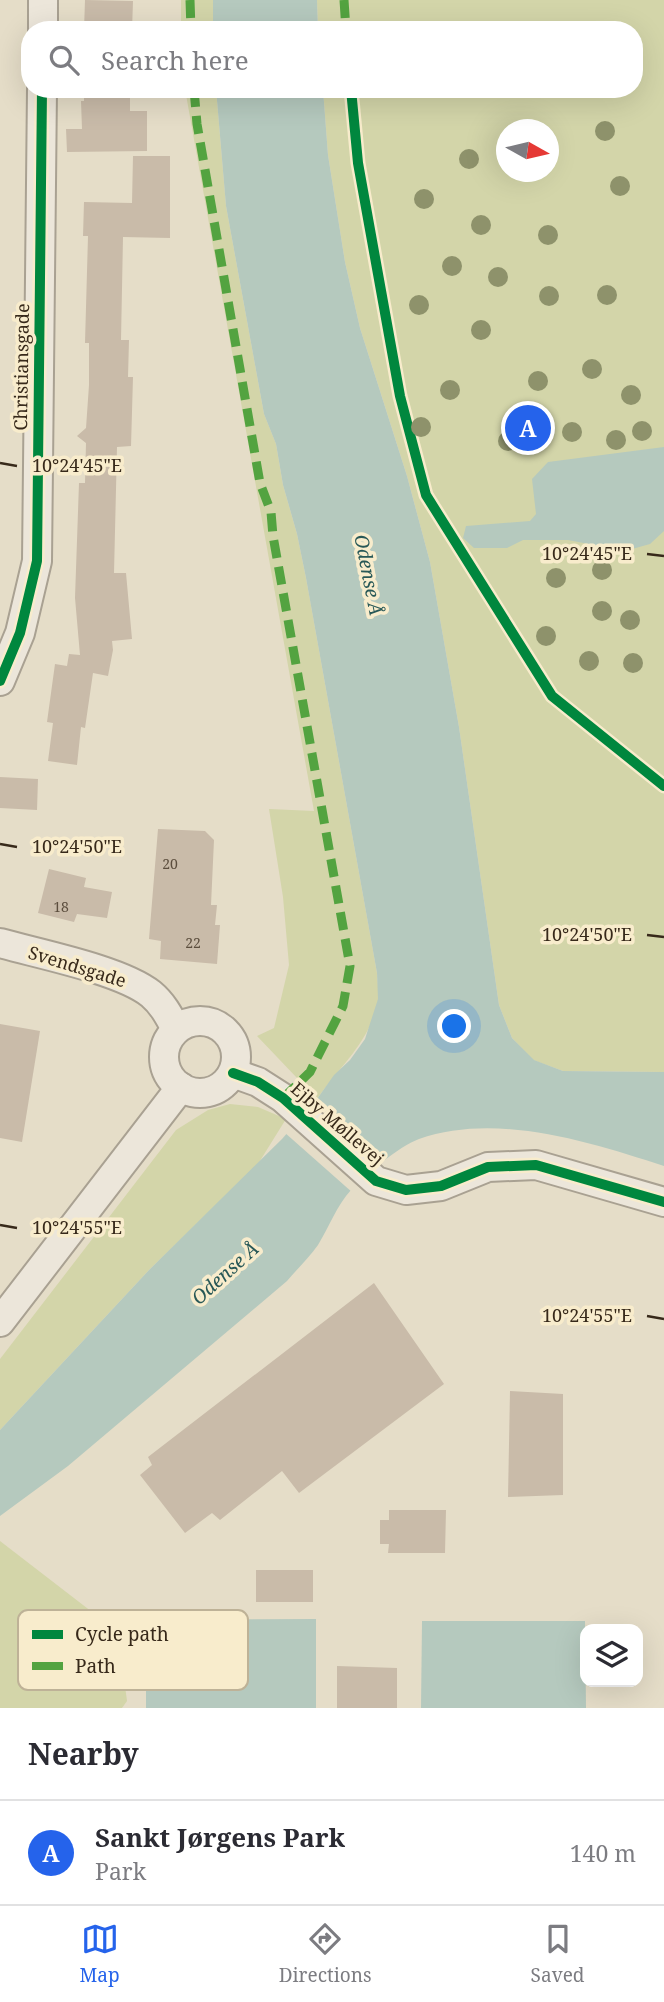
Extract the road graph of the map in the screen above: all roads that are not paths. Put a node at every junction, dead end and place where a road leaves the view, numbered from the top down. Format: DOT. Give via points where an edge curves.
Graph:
graph roads {
  1 [pos="43,0"];
  2 [pos="43,21"];
  3 [pos="42,98"];
  4 [pos="0,681"];
  5 [pos="0,943"];
  6 [pos="176,1029"];
  7 [pos="233,1073"];
  8 [pos="181,1087"];
  9 [pos="664,1202"];
  10 [pos="0,1322"];
  1 -- 2 [label="street"];
  3 -- 4 [label="street, Christiansgade" via="37,562 20,633"];
  5 -- 6 [label="street, Svendsgade" via="100,971 149,992 165,1007"];
  6 -- 7 [label="street" via="202,1020 227,1032 234,1043"];
  6 -- 8 [label="street" via="165,1047 165,1065"];
  7 -- 8 [label="street" via="222,1086 208,1092"];
  7 -- 9 [label="street, Ejby Møllevej" via="283,1098 376,1181 406,1190 441,1186 488,1167 536,1165"];
  8 -- 10 [label="street"];
}
